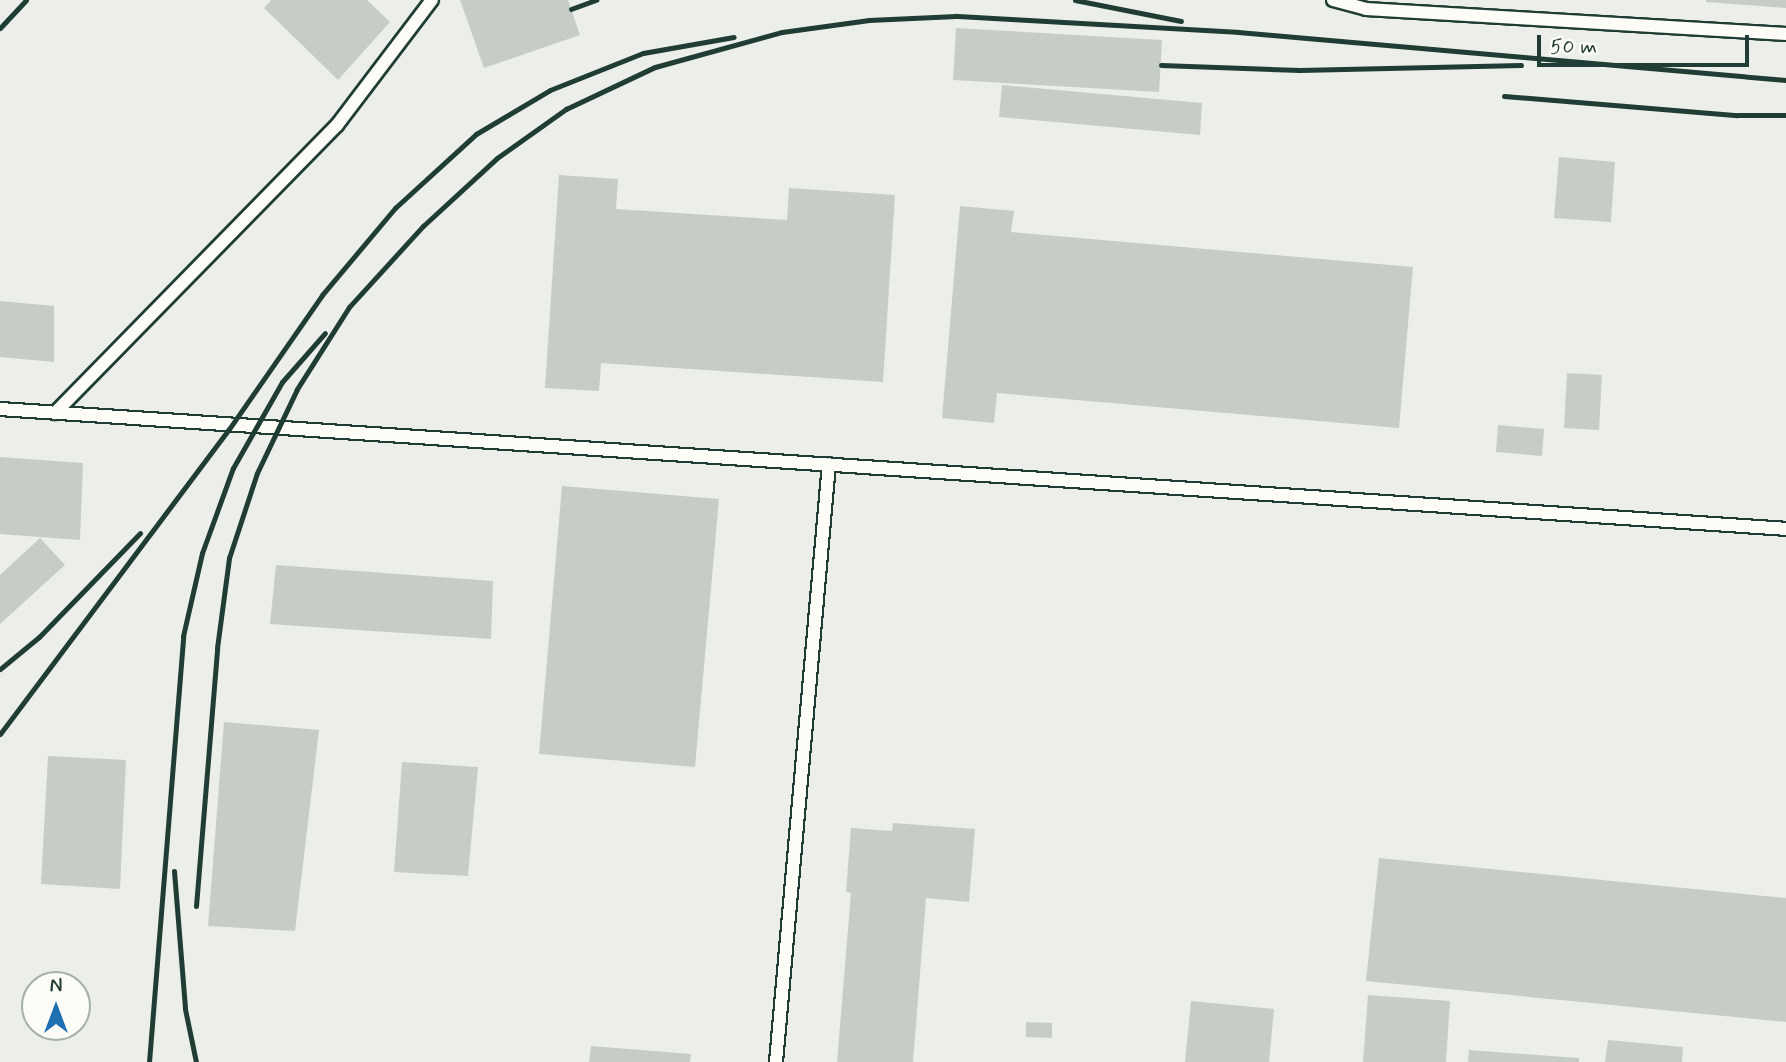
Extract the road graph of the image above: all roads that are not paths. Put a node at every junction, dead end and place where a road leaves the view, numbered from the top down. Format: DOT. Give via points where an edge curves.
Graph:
graph roads {
  1 [pos="432,0"];
  2 [pos="1333,0"];
  3 [pos="1786,34"];
  4 [pos="0,409"];
  5 [pos="55,413"];
  6 [pos="829,464"];
  7 [pos="1786,529"];
  8 [pos="776,1062"];
  1 -- 5 [label="lane" via="337,124"];
  2 -- 3 [label="lane" via="1366,9"];
  4 -- 5 [label="lane"];
  5 -- 6 [label="lane"];
  6 -- 7 [label="lane"];
  6 -- 8 [label="lane"];
}
